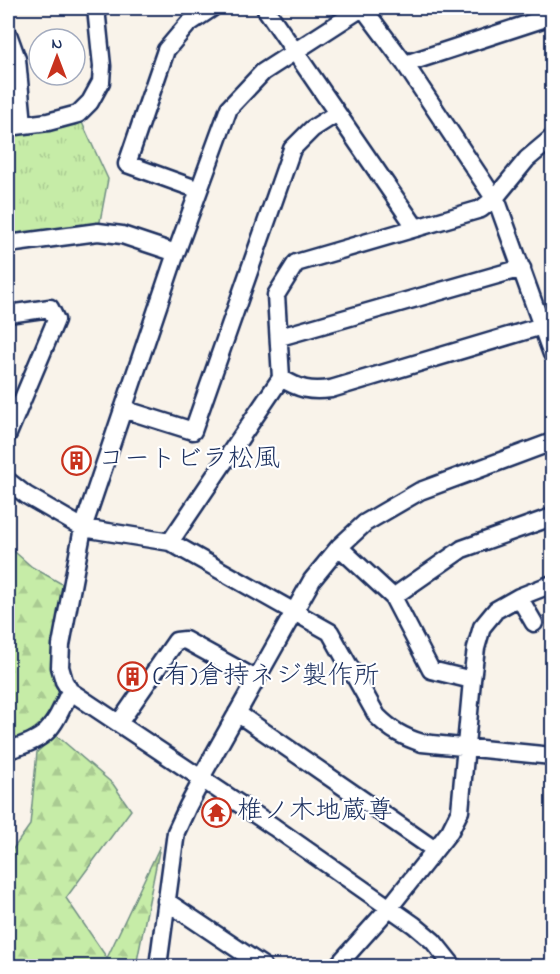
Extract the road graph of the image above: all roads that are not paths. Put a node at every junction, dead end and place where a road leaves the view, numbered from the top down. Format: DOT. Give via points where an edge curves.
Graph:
graph roads {
  1 [pos="96,8"];
  2 [pos="212,8"];
  3 [pos="265,8"];
  4 [pos="363,8"];
  5 [pos="552,16"];
  6 [pos="8,34"];
  7 [pos="296,52"];
  8 [pos="405,64"];
  9 [pos="337,113"];
  10 [pos="15,125"];
  11 [pos="552,138"];
  12 [pos="199,190"];
  13 [pos="495,198"];
  14 [pos="417,228"];
  15 [pos="8,244"];
  16 [pos="176,253"];
  17 [pos="522,268"];
  18 [pos="8,314"];
  19 [pos="542,326"];
  20 [pos="280,337"];
  21 [pos="552,354"];
  22 [pos="281,378"];
  23 [pos="123,409"];
  24 [pos="8,434"];
  25 [pos="552,442"];
  26 [pos="8,481"];
  27 [pos="552,517"];
  28 [pos="83,528"];
  29 [pos="170,542"];
  30 [pos="339,547"];
  31 [pos="552,584"];
  32 [pos="393,597"];
  33 [pos="519,597"];
  34 [pos="293,611"];
  35 [pos="534,623"];
  36 [pos="256,680"];
  37 [pos="472,680"];
  38 [pos="70,691"];
  39 [pos="237,713"];
  40 [pos="119,723"];
  41 [pos="465,747"];
  42 [pos="8,750"];
  43 [pos="552,756"];
  44 [pos="202,780"];
  45 [pos="435,850"];
  46 [pos="166,901"];
  47 [pos="389,908"];
  48 [pos="158,966"];
  49 [pos="263,966"];
  50 [pos="337,966"];
  51 [pos="453,966"];
  1 -- 10 [label="street" via="101,82 90,102 78,114"];
  2 -- 12 [label="street" via="188,24 166,51 127,164"];
  3 -- 7 [label="street"];
  4 -- 7 [label="street"];
  4 -- 8 [label="street"];
  5 -- 8 [label="street"];
  6 -- 10 [label="street" via="17,59"];
  7 -- 9 [label="street"];
  7 -- 12 [label="street" via="263,72 229,108"];
  8 -- 13 [label="street"];
  9 -- 14 [label="street"];
  9 -- 23 [label="street" via="312,129 292,149 193,431"];
  11 -- 13 [label="street" via="527,159"];
  12 -- 16 [label="street"];
  13 -- 14 [label="street" via="481,209"];
  13 -- 17 [label="street"];
  14 -- 20 [label="street" via="296,263 276,295"];
  15 -- 16 [label="street" via="98,232 122,235"];
  16 -- 23 [label="street"];
  17 -- 19 [label="street"];
  17 -- 20 [label="street"];
  18 -- 24 [label="street" via="50,308 56,320"];
  19 -- 21 [label="street"];
  19 -- 22 [label="street" via="332,389 296,387"];
  20 -- 22 [label="street"];
  22 -- 29 [label="street"];
  23 -- 28 [label="street"];
  25 -- 30 [label="street" via="420,491 364,523"];
  26 -- 28 [label="street"];
  27 -- 32 [label="street" via="462,549"];
  28 -- 29 [label="street"];
  28 -- 38 [label="street" via="61,645 60,667"];
  29 -- 34 [label="street"];
  30 -- 32 [label="street"];
  30 -- 34 [label="street"];
  31 -- 33 [label="street"];
  32 -- 37 [label="street" via="431,670"];
  33 -- 35 [label="street"];
  33 -- 37 [label="street" via="496,610 482,627"];
  34 -- 36 [label="street"];
  34 -- 41 [label="street" via="330,632 387,727 422,742"];
  36 -- 39 [label="street"];
  36 -- 40 [label="street" via="185,640 176,641"];
  37 -- 41 [label="street"];
  38 -- 40 [label="street"];
  38 -- 42 [label="street" via="53,726 28,744"];
  39 -- 44 [label="street"];
  39 -- 45 [label="street"];
  40 -- 44 [label="street"];
  41 -- 43 [label="street"];
  41 -- 45 [label="street" via="460,811"];
  44 -- 46 [label="street" via="176,832"];
  44 -- 47 [label="street"];
  45 -- 47 [label="street"];
  46 -- 48 [label="street"];
  46 -- 49 [label="street"];
  47 -- 50 [label="street"];
  47 -- 51 [label="street" via="433,941"];
}
